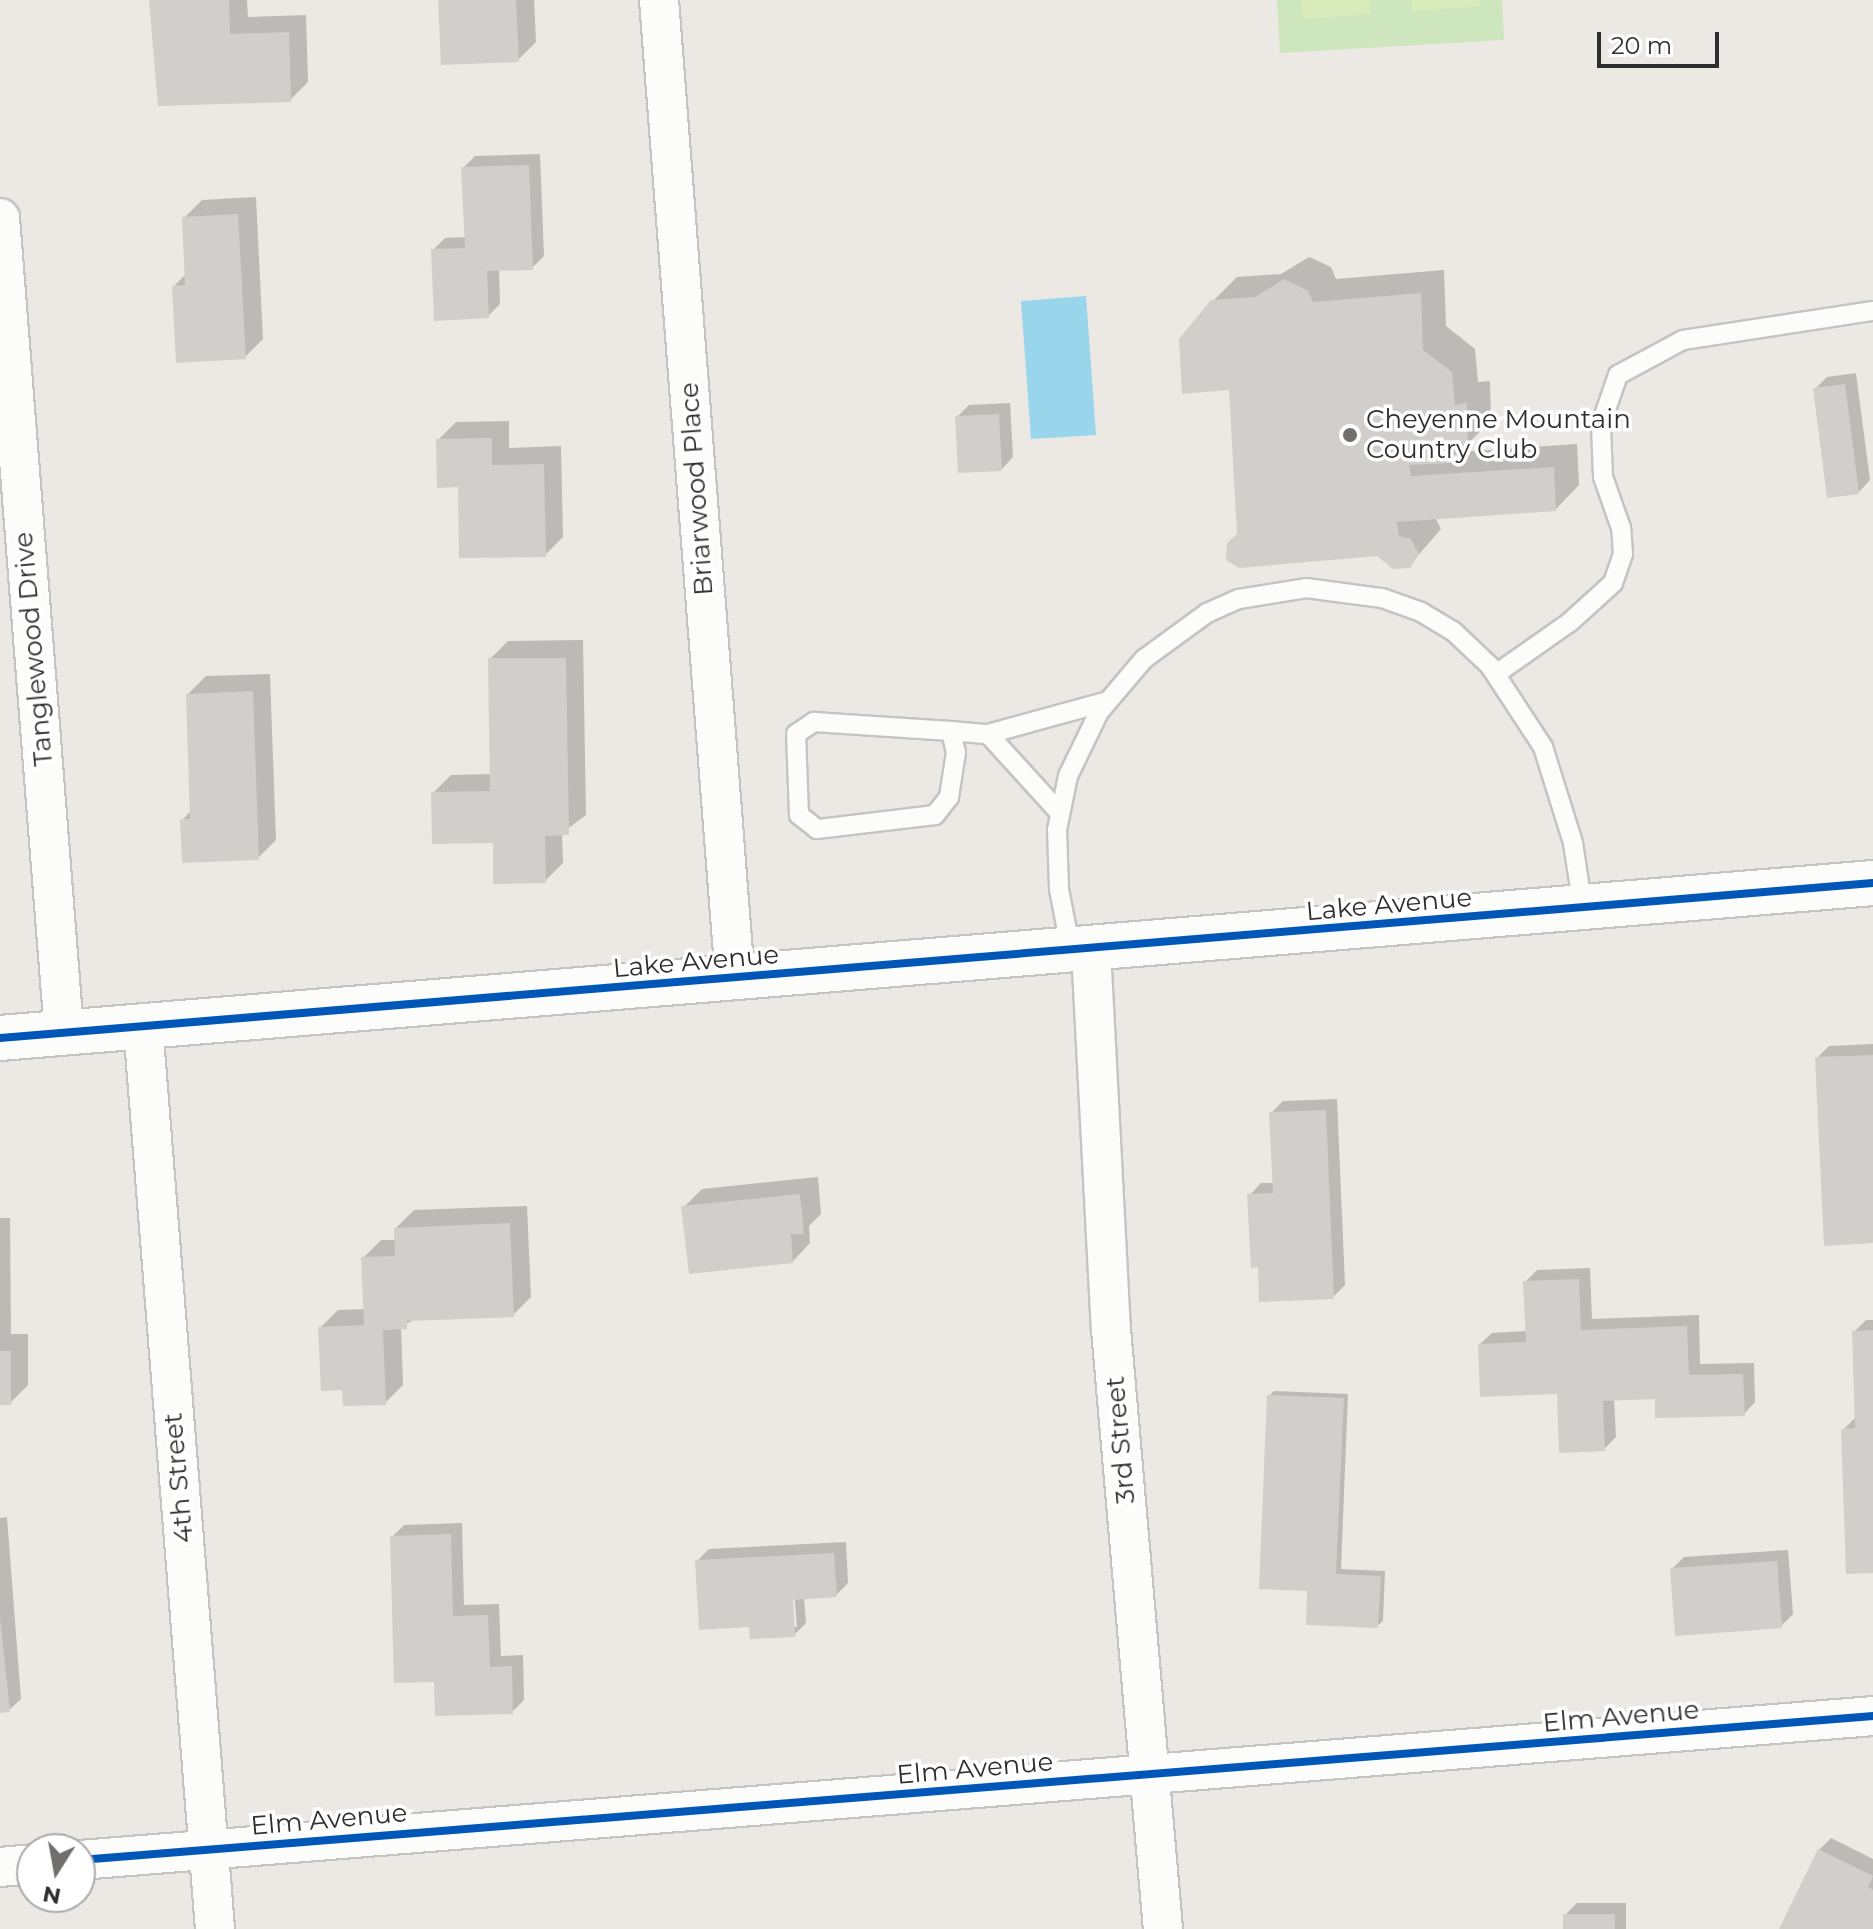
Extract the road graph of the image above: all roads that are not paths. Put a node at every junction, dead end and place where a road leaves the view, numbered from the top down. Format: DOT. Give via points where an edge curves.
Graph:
graph roads {
  1 [pos="659,0"];
  2 [pos="0,218"];
  3 [pos="1873,311"];
  4 [pos="1496,674"];
  5 [pos="1108,701"];
  6 [pos="951,731"];
  7 [pos="988,734"];
  8 [pos="1060,813"];
  9 [pos="1873,883"];
  10 [pos="1583,908"];
  11 [pos="1081,951"];
  12 [pos="735,979"];
  13 [pos="143,1026"];
  14 [pos="64,1032"];
  15 [pos="0,1038"];
  16 [pos="1873,1716"];
  17 [pos="1153,1775"];
  18 [pos="209,1850"];
  19 [pos="96,1859"];
  20 [pos="215,1929"];
  21 [pos="1163,1929"];
  1 -- 12 [label="street, Briarwood Place"];
  2 -- 14 [label="street, Tanglewood Drive"];
  3 -- 4 [label="lane" via="1683,340 1618,375 1601,424 1603,477 1621,528 1623,554 1613,583 1570,622"];
  4 -- 5 [label="lane" via="1453,631 1421,612 1382,598 1306,588 1239,599 1207,613 1144,659"];
  4 -- 10 [label="lane" via="1543,747 1573,843"];
  5 -- 7 [label="lane"];
  5 -- 8 [label="lane" via="1068,776"];
  6 -- 6 [label="lane" via="814,722 796,734 799,815 817,829 935,815 949,797 956,752"];
  6 -- 7 [label="lane"];
  7 -- 8 [label="lane"];
  8 -- 11 [label="lane" via="1059,889"];
  9 -- 10 [label="main road, Lake Avenue"];
  10 -- 11 [label="main road, Lake Avenue"];
  11 -- 12 [label="main road, Lake Avenue"];
  11 -- 17 [label="street, 3rd Street"];
  12 -- 13 [label="main road, Lake Avenue"];
  13 -- 14 [label="main road, Lake Avenue"];
  13 -- 18 [label="street, 4th Street"];
  14 -- 15 [label="main road, Lake Avenue"];
  16 -- 17 [label="street, Elm Avenue"];
  17 -- 18 [label="street, Elm Avenue"];
  17 -- 21 [label="street, 3rd Street"];
  18 -- 19 [label="street, Elm Avenue"];
  18 -- 20 [label="street, 4th Street"];
}
